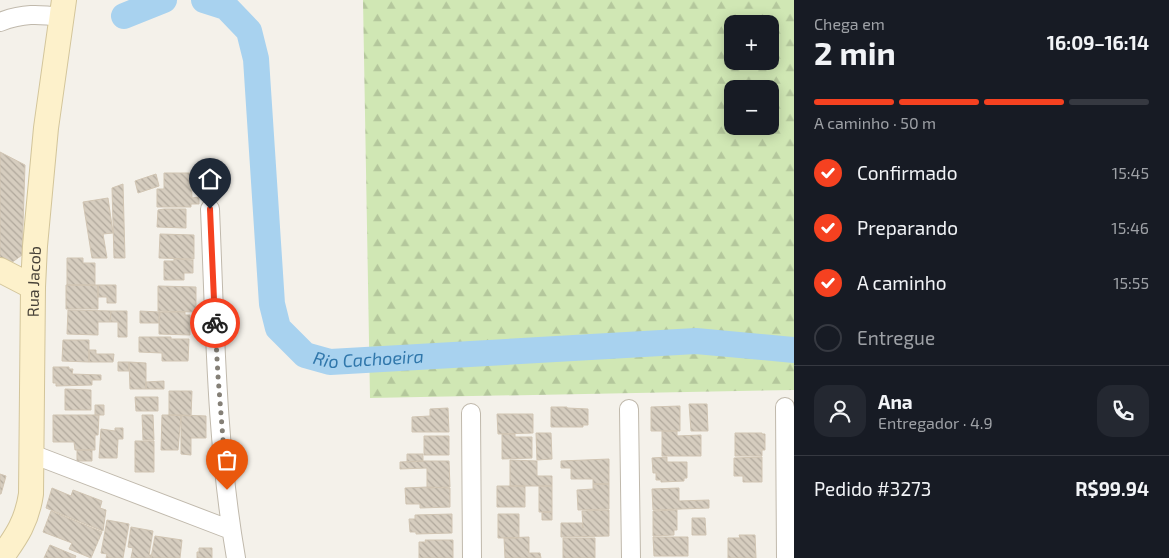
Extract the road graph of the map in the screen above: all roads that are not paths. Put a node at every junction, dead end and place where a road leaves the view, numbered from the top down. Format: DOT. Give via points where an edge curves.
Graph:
graph roads {
  1 [pos="63,9"];
  2 [pos="0,22"];
  3 [pos="210,209"];
  4 [pos="0,270"];
  5 [pos="33,287"];
  6 [pos="785,407"];
  7 [pos="629,409"];
  8 [pos="471,413"];
  9 [pos="32,454"];
  10 [pos="231,530"];
  11 [pos="1,558"];
  12 [pos="236,558"];
  13 [pos="472,558"];
  14 [pos="631,558"];
  15 [pos="786,558"];
  1 -- 2 [label="street"];
  1 -- 5 [label="street, Rua Jacob" via="39,186"];
  3 -- 10 [label="street" via="218,386"];
  4 -- 5 [label="street"];
  5 -- 9 [label="street, Rua Jacob"];
  6 -- 15 [label="street"];
  7 -- 14 [label="street"];
  8 -- 13 [label="street"];
  9 -- 10 [label="street"];
  9 -- 11 [label="street, Rua Jacob" via="29,512"];
  10 -- 12 [label="street"];
}
